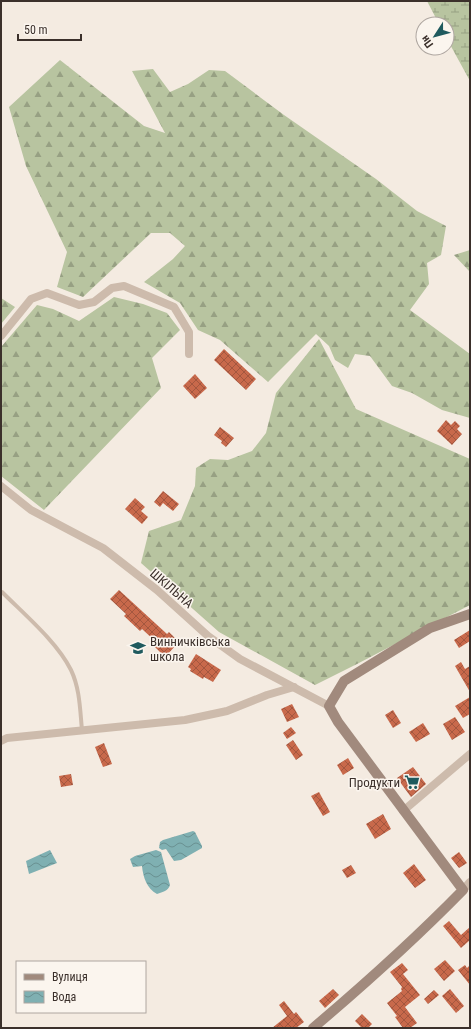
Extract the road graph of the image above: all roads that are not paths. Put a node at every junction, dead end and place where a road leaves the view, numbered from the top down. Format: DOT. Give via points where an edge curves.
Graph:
graph roads {
  1 [pos="1,336"];
  2 [pos="189,354"];
  3 [pos="1,486"];
  4 [pos="2,592"];
  5 [pos="470,614"];
  6 [pos="294,687"];
  7 [pos="329,706"];
  8 [pos="82,731"];
  9 [pos="1,741"];
  10 [pos="470,754"];
  11 [pos="403,811"];
  12 [pos="470,882"];
  13 [pos="463,890"];
  14 [pos="313,1028"];
  1 -- 2 [label="street" via="31,299 47,293 80,306 94,302 112,288 124,286 174,307 189,332"];
  3 -- 6 [label="street, ШКІЛЬНА" via="31,510 103,548 157,590 208,636 240,659"];
  4 -- 8 [label="lane" via="56,647 72,670 79,694"];
  5 -- 7 [label="street" via="430,628 344,681"];
  6 -- 7 [label="street, ШКІЛЬНА"];
  6 -- 8 [label="street" via="227,711 185,720"];
  7 -- 11 [label="street"];
  8 -- 9 [label="street" via="7,738"];
  10 -- 11 [label="street"];
  11 -- 13 [label="street"];
  12 -- 13 [label="street"];
  13 -- 14 [label="street" via="395,956"];
}
